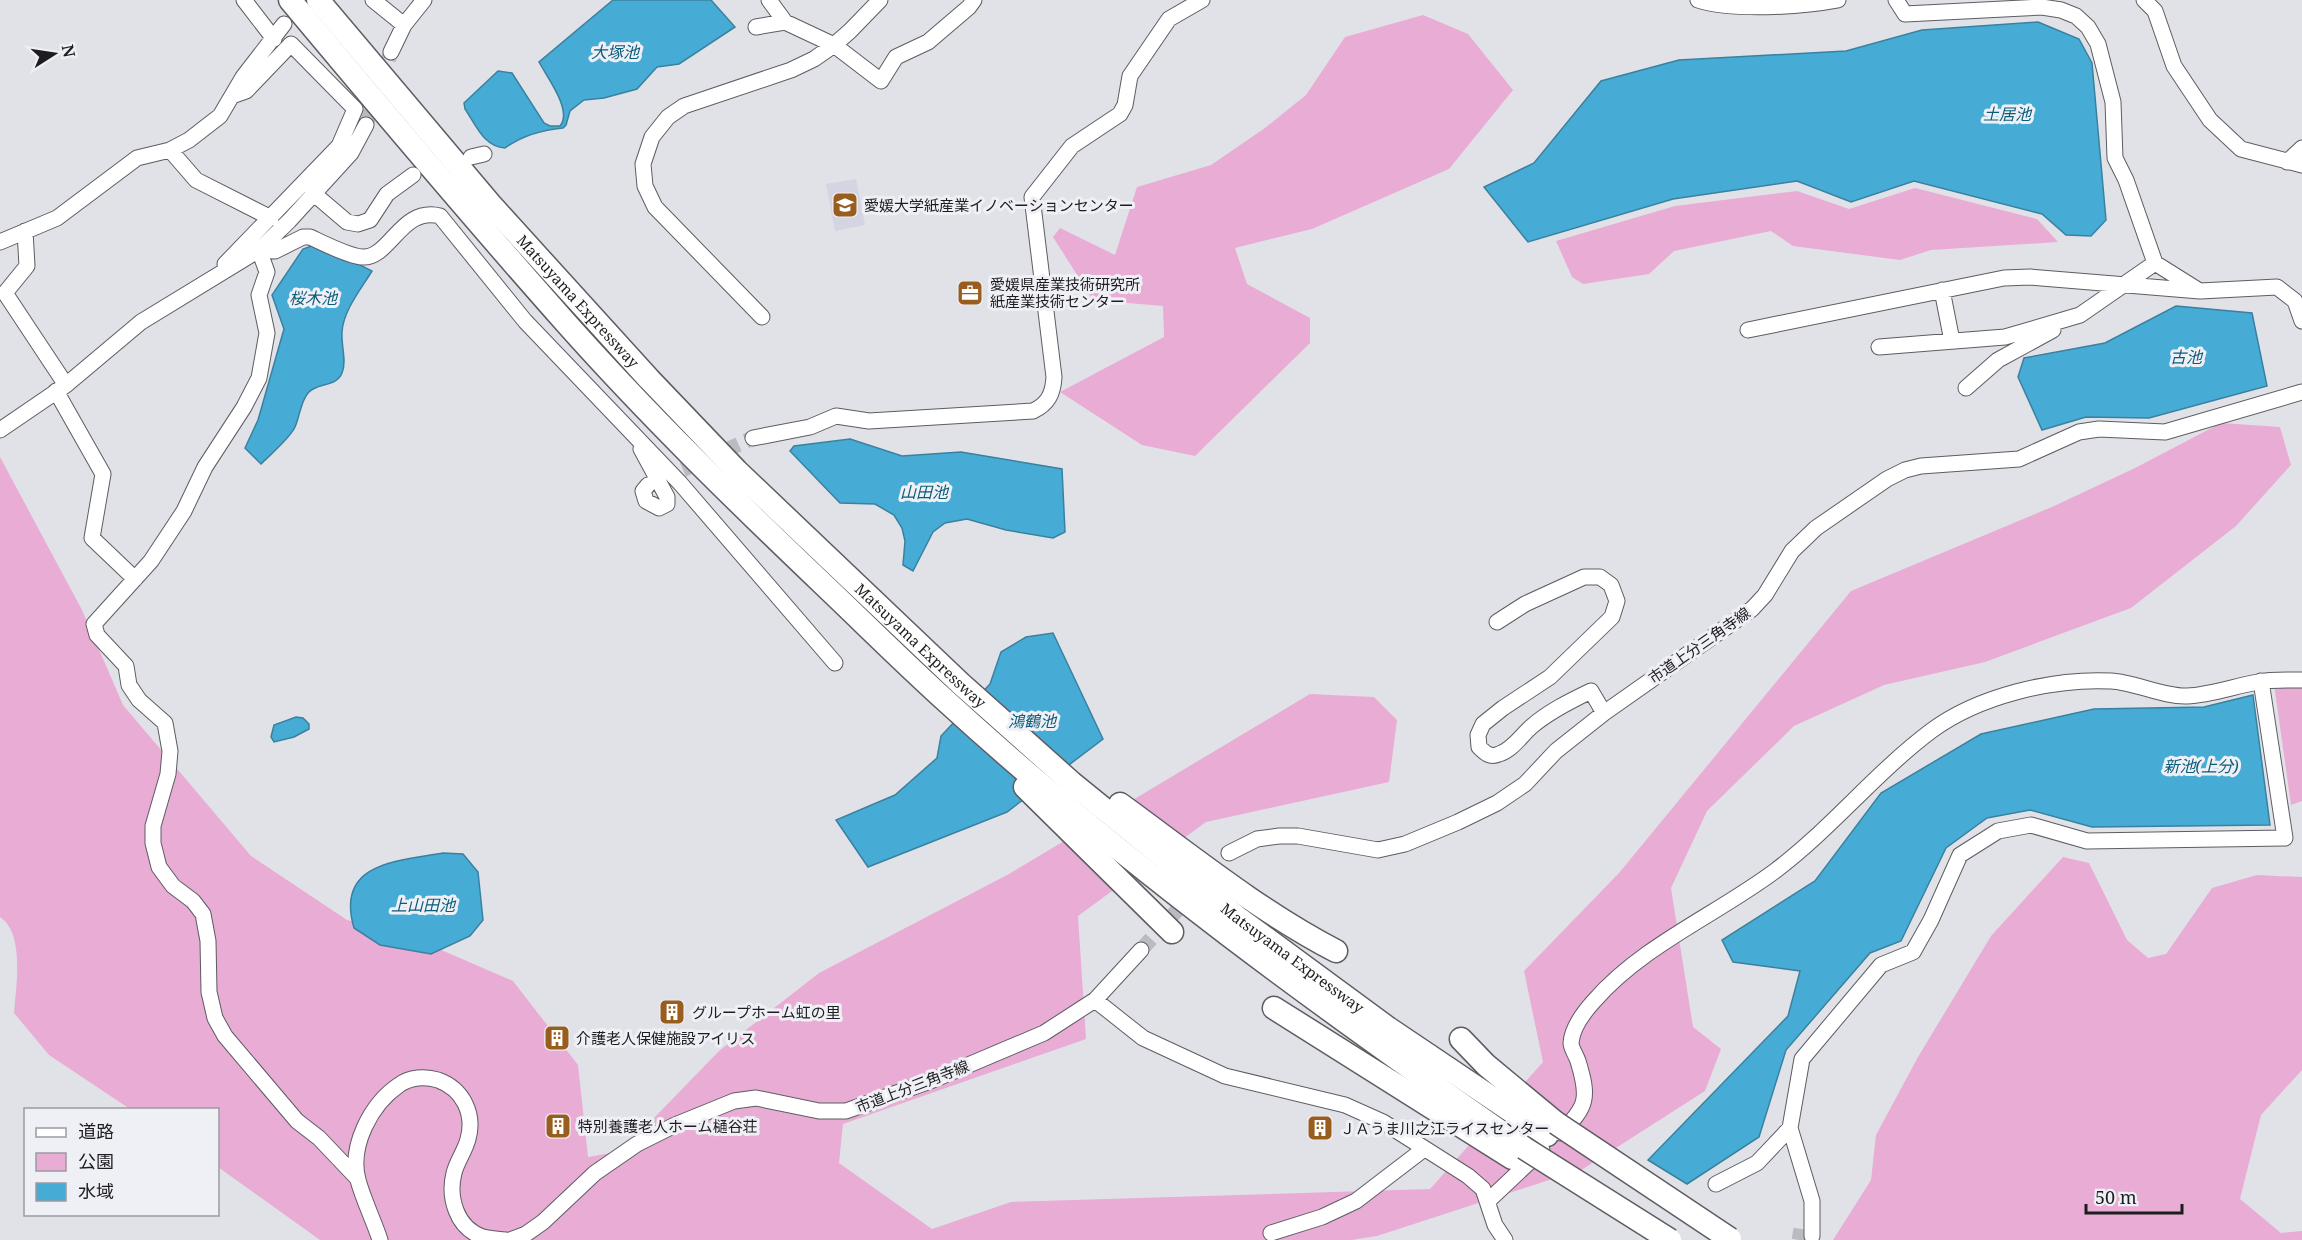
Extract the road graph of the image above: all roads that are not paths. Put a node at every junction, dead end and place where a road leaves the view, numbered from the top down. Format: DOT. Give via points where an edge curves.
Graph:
graph roads {
  1 [pos="243,0"];
  2 [pos="290,0"];
  3 [pos="318,0"];
  4 [pos="335,0"];
  5 [pos="373,0"];
  6 [pos="424,0"];
  7 [pos="769,0"];
  8 [pos="880,0"];
  9 [pos="974,0"];
  10 [pos="1202,0"];
  11 [pos="1698,0"];
  12 [pos="1838,0"];
  13 [pos="1896,0"];
  14 [pos="2144,0"];
  15 [pos="785,22"];
  16 [pos="284,24"];
  17 [pos="404,25"];
  18 [pos="756,27"];
  19 [pos="274,39"];
  20 [pos="834,45"];
  21 [pos="391,52"];
  22 [pos="232,96"];
  23 [pos="366,125"];
  24 [pos="2302,148"];
  25 [pos="170,150"];
  26 [pos="2295,163"];
  27 [pos="413,175"];
  28 [pos="313,193"];
  29 [pos="492,206"];
  30 [pos="271,218"];
  31 [pos="25,231"];
  32 [pos="0,242"];
  33 [pos="259,250"];
  34 [pos="2155,263"];
  35 [pos="215,275"];
  36 [pos="2122,285"];
  37 [pos="1942,290"];
  38 [pos="2200,291"];
  39 [pos="2080,315"];
  40 [pos="762,317"];
  41 [pos="2302,321"];
  42 [pos="1748,330"];
  43 [pos="1952,341"];
  44 [pos="1879,347"];
  45 [pos="61,388"];
  46 [pos="1966,388"];
  47 [pos="2302,392"];
  48 [pos="630,428"];
  49 [pos="0,430"];
  50 [pos="753,438"];
  51 [pos="648,485"];
  52 [pos="135,579"];
  53 [pos="1497,622"];
  54 [pos="835,663"];
  55 [pos="2302,680"];
  56 [pos="2261,681"];
  57 [pos="1604,713"];
  58 [pos="1062,790"];
  59 [pos="1229,853"];
  60 [pos="1172,932"];
  61 [pos="1141,950"];
  62 [pos="1336,951"];
  63 [pos="1095,999"];
  64 [pos="1274,1008"];
  65 [pos="1461,1039"];
  66 [pos="1790,1128"];
  67 [pos="1551,1129"];
  68 [pos="1424,1149"];
  69 [pos="1520,1154"];
  70 [pos="358,1179"];
  71 [pos="1716,1184"];
  72 [pos="1488,1201"];
  73 [pos="1806,1232"];
  74 [pos="1271,1233"];
  75 [pos="380,1240"];
  76 [pos="508,1240"];
  77 [pos="1505,1240"];
  78 [pos="1664,1240"];
  79 [pos="1670,1240"];
  80 [pos="1724,1240"];
  1 -- 19 [label="street"];
  2 -- 58 [label="highway, Matsuyama Expressway" via="569,326 718,484 946,702"];
  3 -- 29 [label="highway, Matsuyama Expressway"];
  4 -- 29 [label="highway" via="428,117"];
  5 -- 17 [label="street"];
  6 -- 17 [label="street"];
  7 -- 15 [label="street"];
  8 -- 20 [label="street"];
  9 -- 20 [label="street" via="928,42 896,57 881,81"];
  10 -- 50 [label="street" via="1169,19 1130,76 1120,114 1072,146 1032,197 1054,377 1053,389 1043,406 1033,411 868,421 836,416 810,427"];
  11 -- 12 [label="street" via="1715,6 1787,6"];
  13 -- 34 [label="street" via="1905,14 2051,8 2076,16 2088,27 2098,44 2113,102 2115,158"];
  14 -- 26 [label="street" via="2155,11 2174,66 2210,120 2241,149"];
  15 -- 18 [label="street"];
  15 -- 20 [label="street"];
  16 -- 19 [label="street"];
  17 -- 21 [label="street"];
  19 -- 22 [label="street"];
  20 -- 40 [label="street" via="791,70 684,106 668,117 652,137 643,164 645,186 655,207"];
  22 -- 25 [label="street" via="220,116"];
  22 -- 30 [label="street" via="246,91 291,44 355,109 339,146"];
  23 -- 28 [label="street" via="351,153"];
  24 -- 26 [label="street"];
  25 -- 30 [label="street" via="196,180"];
  25 -- 31 [label="street" via="137,158 57,218"];
  27 -- 28 [label="street" via="387,194 370,220 358,224 347,222"];
  28 -- 33 [label="street"];
  29 -- 58 [label="highway, Matsuyama Expressway" via="737,471 961,684"];
  30 -- 35 [label="street"];
  31 -- 32 [label="street"];
  31 -- 45 [label="street" via="27,266 5,293"];
  33 -- 35 [label="street"];
  33 -- 48 [label="street" via="274,251 309,237 360,257 372,256 413,219 428,213 440,216 525,321"];
  33 -- 52 [label="street" via="267,272 259,295 267,333 259,378 184,510"];
  34 -- 36 [label="street"];
  34 -- 38 [label="street"];
  35 -- 45 [label="street" via="141,322"];
  36 -- 37 [label="street" via="2030,277"];
  36 -- 38 [label="street"];
  36 -- 39 [label="street"];
  37 -- 42 [label="street"];
  37 -- 43 [label="street"];
  38 -- 41 [label="street" via="2277,287 2295,301"];
  39 -- 43 [label="street" via="2005,337"];
  39 -- 46 [label="street" via="1998,360"];
  43 -- 44 [label="street"];
  45 -- 49 [label="street"];
  45 -- 52 [label="street" via="103,474 92,538"];
  47 -- 57 [label="street, 市道上分三角寺線" via="2165,432 2089,430 2019,459 1905,470 1816,528 1792,551 1752,609"];
  48 -- 51 [label="street" via="668,497 662,508 646,501 643,491"];
  48 -- 54 [label="street"];
  52 -- 70 [label="street" via="94,624 97,635 126,666 129,685 139,700 165,723 170,751 168,774 153,826 153,843 159,867 203,914 215,1018 225,1036 297,1121"];
  53 -- 57 [label="street" via="1525,604 1584,577 1600,577 1611,585 1617,601 1612,616 1550,677 1483,724 1478,735 1479,747 1487,755 1497,756 1507,750 1563,704 1591,691"];
  55 -- 56 [label="street"];
  56 -- 66 [label="street" via="2285,838 2087,841 2031,825 1998,831 1960,855 1913,952 1881,965 1802,1059"];
  56 -- 72 [label="street" via="2186,696 2112,681 2036,687 1994,699 1932,731 1787,862 1624,971 1594,1000 1575,1025 1571,1044 1586,1099 1574,1119"];
  57 -- 59 [label="street, 市道上分三角寺線" via="1556,751 1515,791 1487,808 1405,844 1378,850 1279,836 1257,838"];
  58 -- 60 [label="highway"];
  58 -- 62 [label="highway"];
  58 -- 67 [label="highway, Matsuyama Expressway" via="1388,1028"];
  58 -- 69 [label="highway, Matsuyama Expressway" via="1210,923"];
  61 -- 63 [label="street, 市道上分三角寺線"];
  63 -- 68 [label="street" via="1143,1038 1174,1053 1225,1076 1345,1105 1383,1122"];
  63 -- 76 [label="street, 市道上分三角寺線" via="1044,1033 933,1080 846,1111 819,1111 756,1098 734,1101 675,1125 595,1173 543,1222"];
  64 -- 69 [label="highway"];
  65 -- 67 [label="highway"];
  66 -- 71 [label="street" via="1757,1163"];
  66 -- 73 [label="street" via="1812,1201"];
  67 -- 80 [label="highway, bridge"];
  68 -- 72 [label="street" via="1468,1176 1483,1189"];
  68 -- 74 [label="street" via="1356,1201"];
  69 -- 78 [label="highway, bridge"];
  69 -- 79 [label="highway, Matsuyama Expressway, bridge"];
  70 -- 75 [label="street, 市道上分三角寺線"];
  70 -- 76 [label="street, 市道上分三角寺線" via="357,1152 363,1132 383,1100 409,1079 442,1081 460,1095 470,1115 468,1140 453,1177 454,1207 459,1218 482,1237"];
  72 -- 77 [label="street" via="1495,1225"];
}
